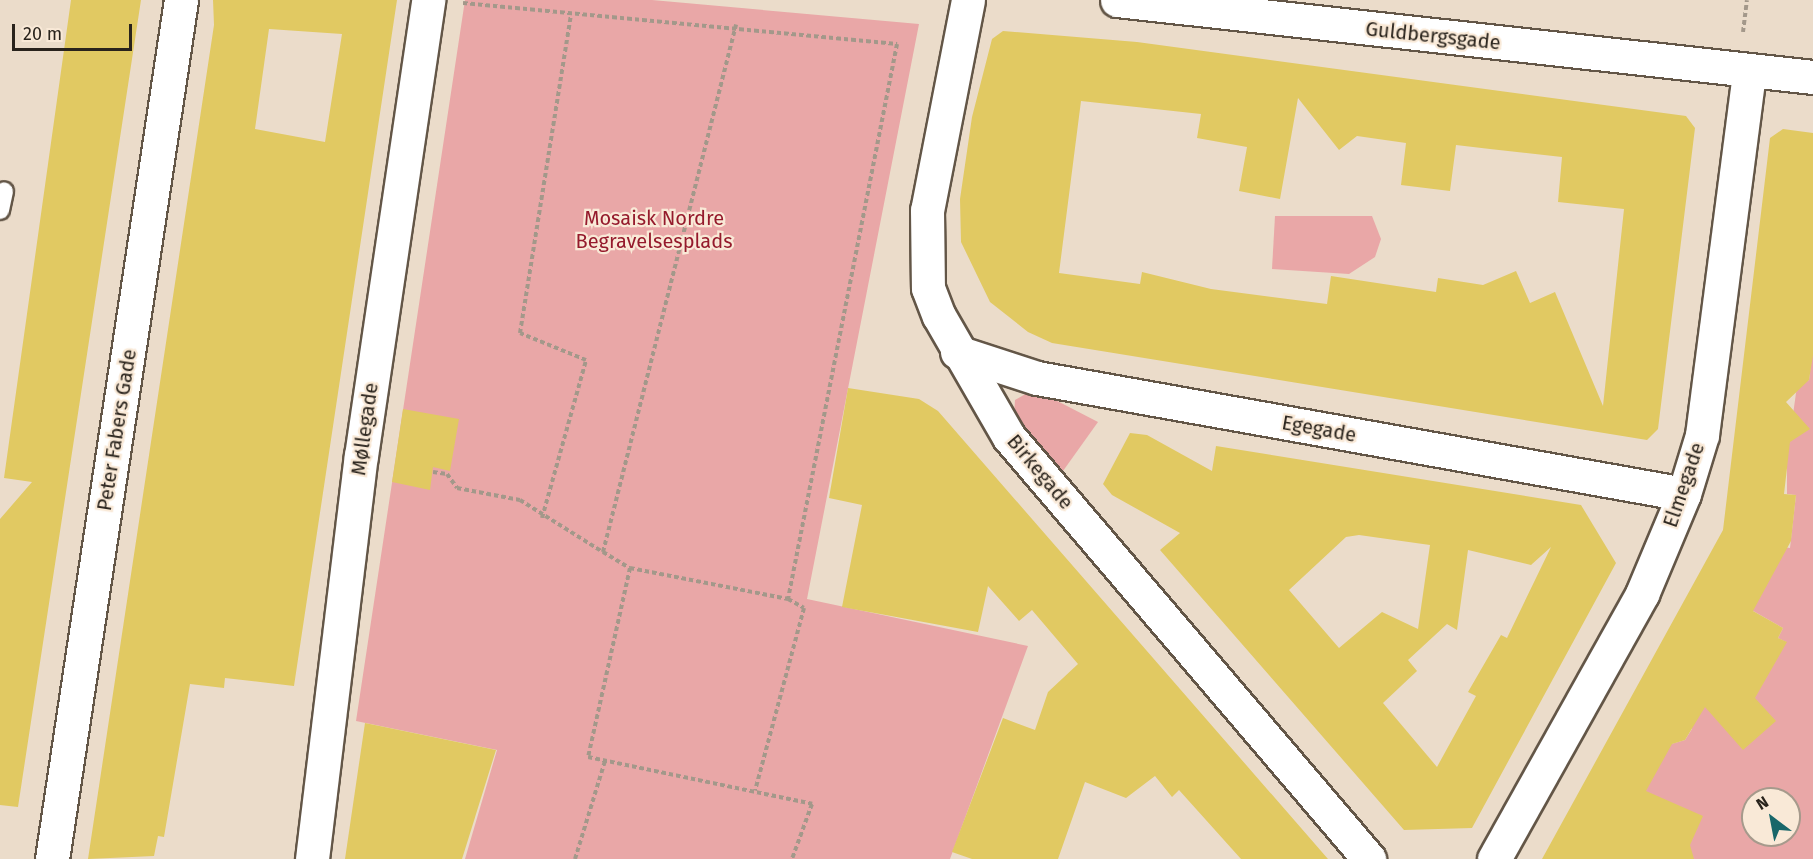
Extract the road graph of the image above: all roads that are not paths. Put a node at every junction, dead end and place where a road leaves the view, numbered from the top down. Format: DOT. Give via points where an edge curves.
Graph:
graph roads {
  1 [pos="181,0"];
  2 [pos="428,0"];
  3 [pos="968,0"];
  4 [pos="1117,0"];
  5 [pos="1749,71"];
  6 [pos="1813,77"];
  7 [pos="4,190"];
  8 [pos="0,210"];
  9 [pos="957,352"];
  10 [pos="1684,494"];
  11 [pos="52,859"];
  12 [pos="312,859"];
  13 [pos="1369,859"];
  14 [pos="1494,859"];
  1 -- 11 [label="street, Peter Fabers Gade"];
  2 -- 12 [label="street, Møllegade" via="361,456"];
  3 -- 9 [label="street, Birkegade" via="927,220 928,288"];
  4 -- 5 [label="street, Guldbergsgade"];
  5 -- 6 [label="street, Guldbergsgade"];
  5 -- 10 [label="street, Elmegade" via="1702,435"];
  7 -- 8 [label="lane"];
  9 -- 10 [label="street, Egegade" via="1037,378"];
  9 -- 13 [label="street, Birkegade" via="1009,437"];
  10 -- 14 [label="street, Elmegade" via="1642,594"];
}
